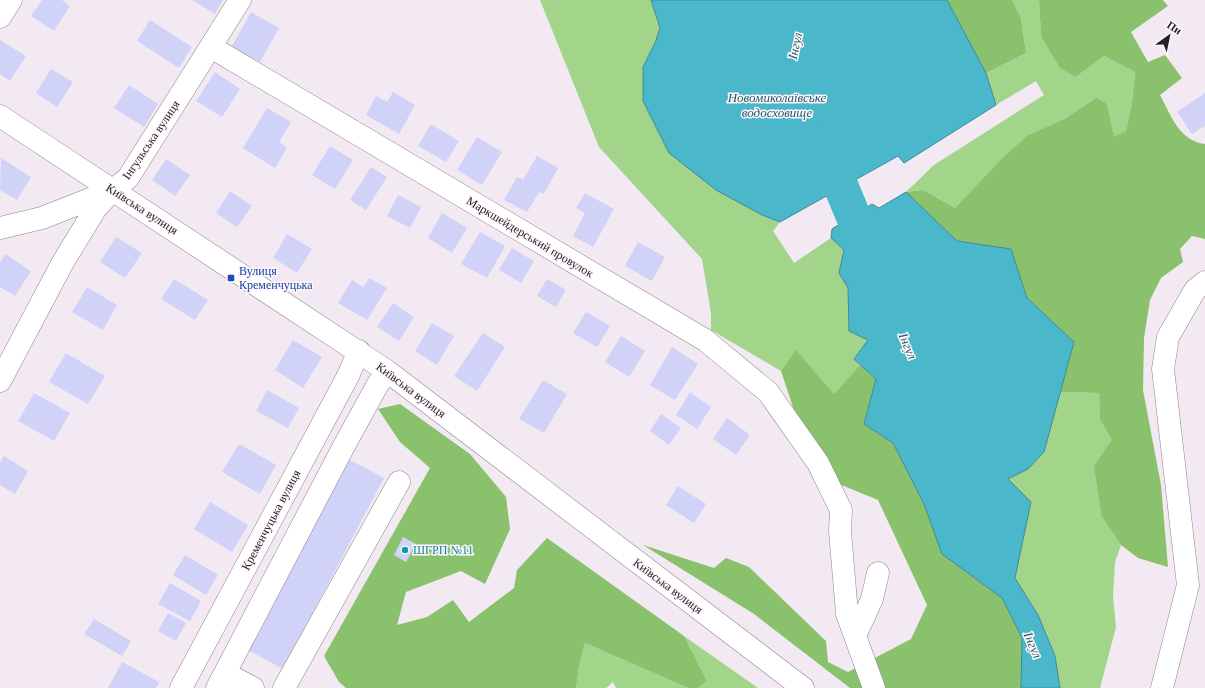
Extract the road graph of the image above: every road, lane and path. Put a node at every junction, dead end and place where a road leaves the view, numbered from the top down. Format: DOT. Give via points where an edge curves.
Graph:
graph roads {
  1 [pos="11,0"];
  2 [pos="240,0"];
  3 [pos="0,18"];
  4 [pos="211,47"];
  5 [pos="0,116"];
  6 [pos="113,190"];
  7 [pos="0,228"];
  8 [pos="1205,282"];
  9 [pos="358,351"];
  10 [pos="387,371"];
  11 [pos="0,381"];
  12 [pos="399,482"];
  13 [pos="878,573"];
  14 [pos="855,636"];
  15 [pos="221,681"];
  16 [pos="181,688"];
  17 [pos="253,688"];
  18 [pos="284,688"];
  19 [pos="803,688"];
  20 [pos="874,688"];
  21 [pos="1162,688"];
  1 -- 3 [label="street"];
  2 -- 4 [label="street, Інгульська вулиця"];
  4 -- 6 [label="street, Інгульська вулиця" via="128,178"];
  4 -- 14 [label="street, Маркшейдерський провулок" via="705,340 768,392 818,463 841,510 840,531 847,614"];
  5 -- 6 [label="street, Київська вулиця"];
  6 -- 7 [label="street" via="42,218"];
  6 -- 9 [label="street, Київська вулиця"];
  6 -- 11 [label="street, Інгульська вулиця" via="96,208 63,262"];
  8 -- 21 [label="street" via="1195,290 1168,337 1164,369 1188,585"];
  9 -- 10 [label="street, Київська вулиця"];
  9 -- 16 [label="street, Кременчуцька вулиця" via="344,382"];
  10 -- 15 [label="street" via="345,444"];
  10 -- 19 [label="street, Київська вулиця"];
  12 -- 18 [label="street"];
  13 -- 14 [label="street" via="872,599"];
  14 -- 20 [label="street, Маркшейдерський провулок"];
  15 -- 17 [label="street"];
}
